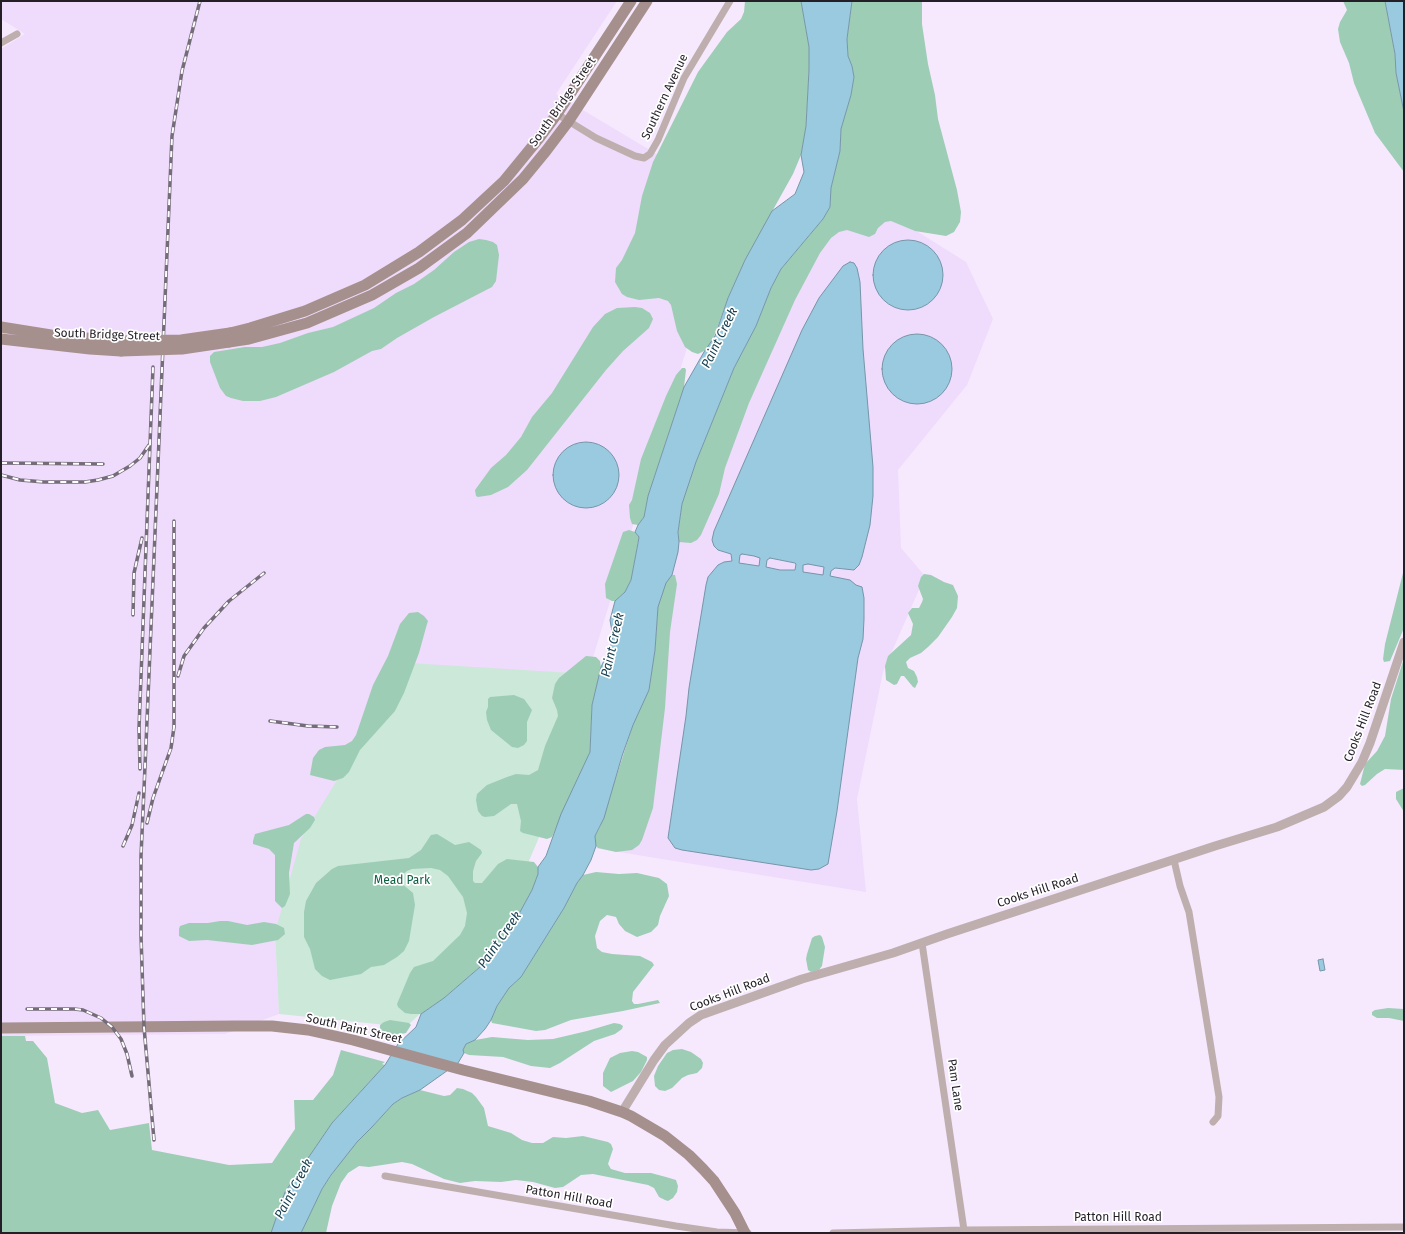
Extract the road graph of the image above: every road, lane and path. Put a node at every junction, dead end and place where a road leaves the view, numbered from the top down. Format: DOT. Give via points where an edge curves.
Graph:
graph roads {
  1 [pos="631,1"];
  2 [pos="647,1"];
  3 [pos="730,1"];
  4 [pos="17,34"];
  5 [pos="1,43"];
  6 [pos="557,114"];
  7 [pos="568,122"];
  8 [pos="1,327"];
  9 [pos="230,338"];
  10 [pos="1,339"];
  11 [pos="121,346"];
  12 [pos="1404,642"];
  13 [pos="1174,860"];
  14 [pos="922,943"];
  15 [pos="1,1028"];
  16 [pos="622,1112"];
  17 [pos="1213,1122"];
  18 [pos="385,1176"];
  19 [pos="1404,1227"];
  20 [pos="964,1230"];
  21 [pos="747,1233"];
  22 [pos="833,1233"];
  1 -- 6 [label="main road, South Bridge Street"];
  2 -- 7 [label="main road, South Bridge Street"];
  3 -- 7 [label="street, Southern Avenue" via="684,78 650,154 644,158 635,156"];
  4 -- 5 [label="street"];
  6 -- 7 [label="street, Southern Avenue"];
  6 -- 9 [label="main road, South Bridge Street" via="504,181 462,220 419,252 365,285 305,311"];
  7 -- 9 [label="main road, South Bridge Street" via="523,179 494,208 467,233 419,268 372,295 300,325 249,339"];
  8 -- 11 [label="main road, South Bridge Street"];
  9 -- 11 [label="main road, South Bridge Street, bridge"];
  10 -- 11 [label="main road, South Bridge Street" via="82,349"];
  12 -- 13 [label="street, Cooks Hill Road" via="1370,743 1355,774 1339,796 1324,807 1300,818"];
  13 -- 14 [label="street, Cooks Hill Road"];
  13 -- 17 [label="street" via="1189,912 1219,1097 1218,1116"];
  14 -- 16 [label="street, Cooks Hill Road" via="802,979 701,1015 665,1045"];
  14 -- 20 [label="street, Pam Lane"];
  15 -- 16 [label="main road, South Paint Street" via="272,1026 308,1030"];
  16 -- 21 [label="main road, South Paint Street" via="652,1127 684,1150 714,1181"];
  18 -- 21 [label="street, Patton Hill Road" via="676,1226"];
  19 -- 20 [label="street, Patton Hill Road"];
  20 -- 22 [label="street, Patton Hill Road"];
}
